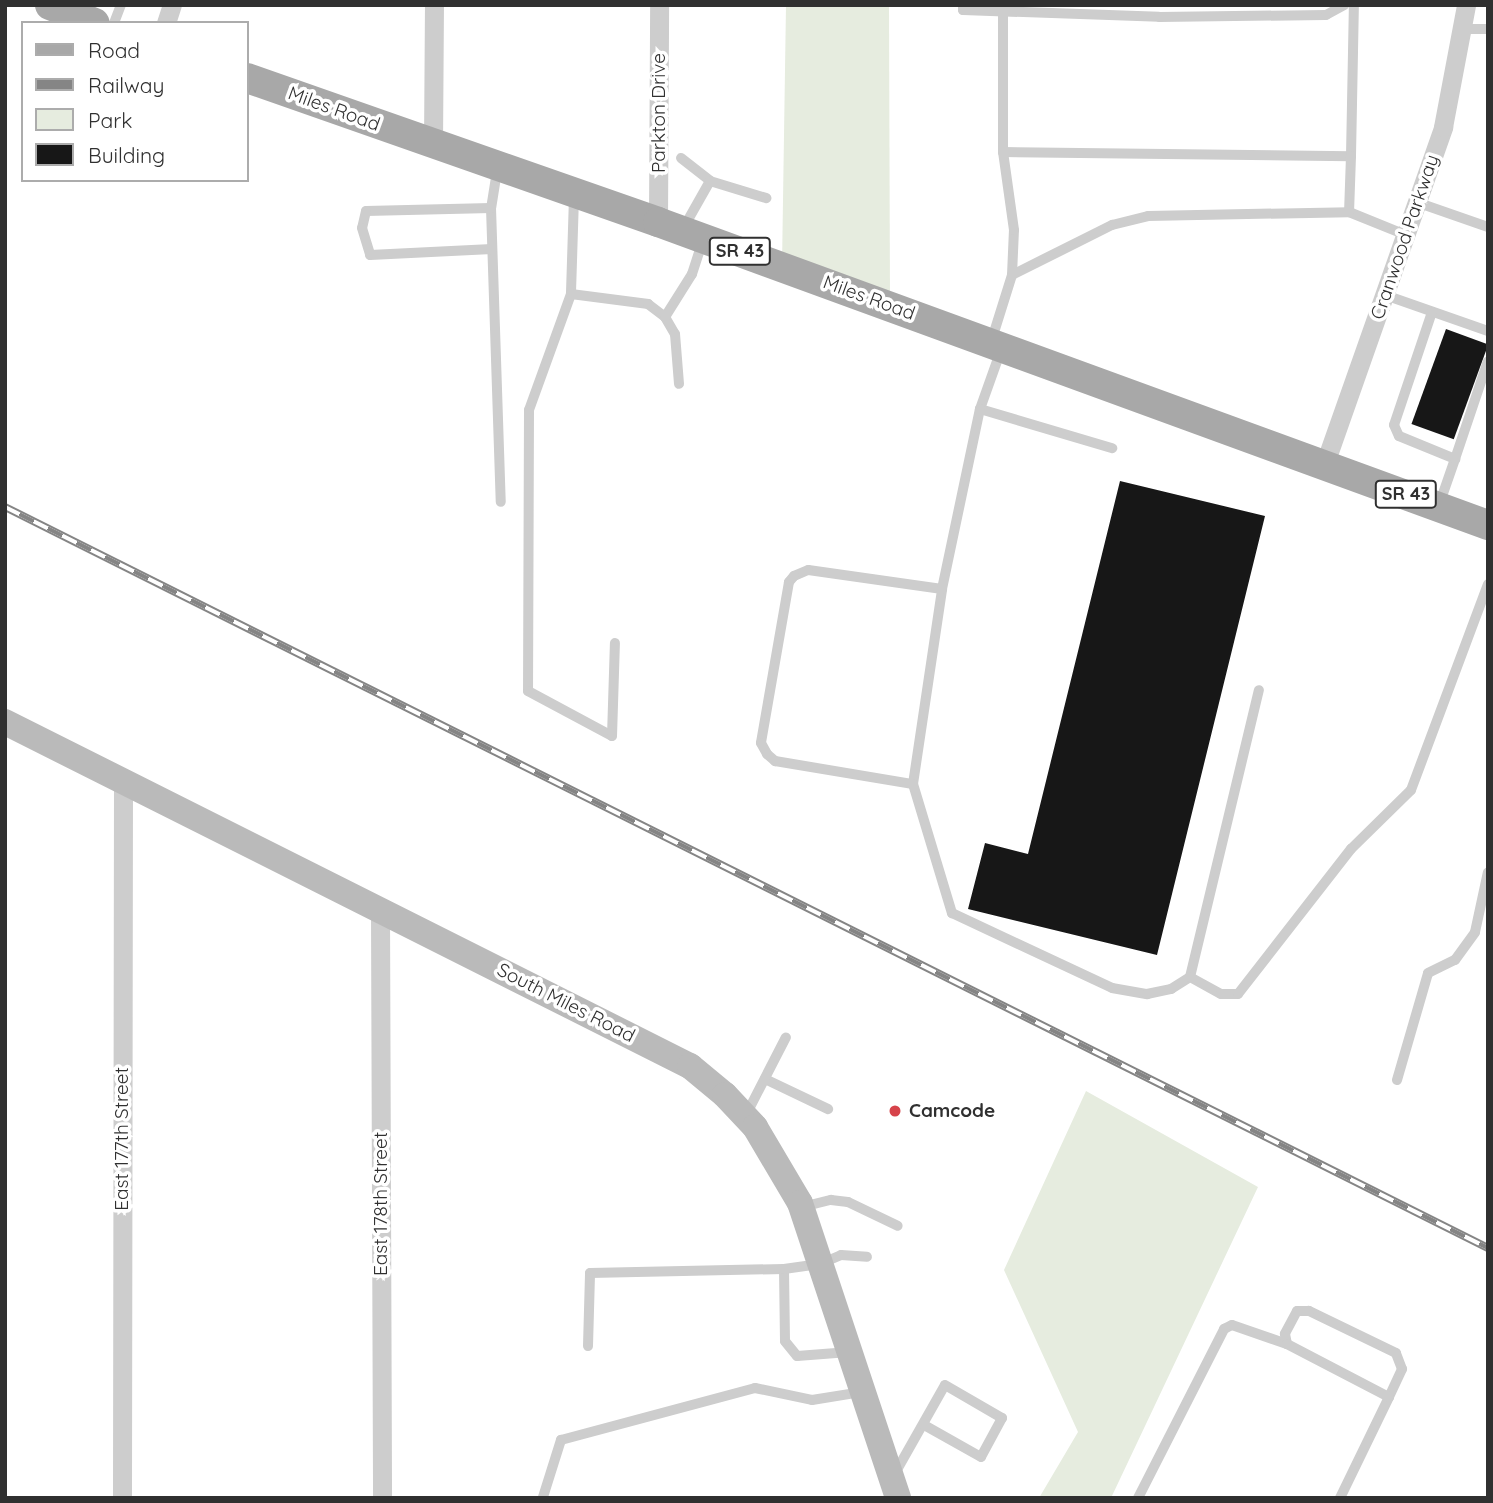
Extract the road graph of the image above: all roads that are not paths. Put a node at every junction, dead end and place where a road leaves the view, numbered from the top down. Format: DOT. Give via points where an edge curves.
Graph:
graph roads {
  1 [pos="50,5"];
  2 [pos="434,5"];
  3 [pos="659,5"];
  4 [pos="963,5"];
  5 [pos="1344,5"];
  6 [pos="1354,5"];
  7 [pos="1466,5"];
  8 [pos="1325,10"];
  9 [pos="1003,11"];
  10 [pos="90,21"];
  11 [pos="1464,29"];
  12 [pos="1488,29"];
  13 [pos="248,78"];
  14 [pos="433,145"];
  15 [pos="1003,152"];
  16 [pos="1352,156"];
  17 [pos="681,158"];
  18 [pos="499,167"];
  19 [pos="710,181"];
  20 [pos="574,193"];
  21 [pos="766,198"];
  22 [pos="1419,202"];
  23 [pos="491,208"];
  24 [pos="1349,212"];
  25 [pos="1488,227"];
  26 [pos="681,230"];
  27 [pos="1407,235"];
  28 [pos="492,249"];
  29 [pos="1012,275"];
  30 [pos="571,295"];
  31 [pos="1385,295"];
  32 [pos="1432,312"];
  33 [pos="665,317"];
  34 [pos="1488,331"];
  35 [pos="996,344"];
  36 [pos="1488,361"];
  37 [pos="679,384"];
  38 [pos="980,409"];
  39 [pos="1112,448"];
  40 [pos="1455,459"];
  41 [pos="1325,463"];
  42 [pos="501,502"];
  43 [pos="1438,507"];
  44 [pos="1487,522"];
  45 [pos="1488,584"];
  46 [pos="942,589"];
  47 [pos="615,643"];
  48 [pos="1259,690"];
  49 [pos="5,722"];
  50 [pos="122,780"];
  51 [pos="913,784"];
  52 [pos="1488,872"];
  53 [pos="380,911"];
  54 [pos="1190,977"];
  55 [pos="786,1037"];
  56 [pos="765,1079"];
  57 [pos="1397,1080"];
  58 [pos="828,1109"];
  59 [pos="746,1117"];
  60 [pos="801,1207"];
  61 [pos="898,1226"];
  62 [pos="867,1257"];
  63 [pos="820,1264"];
  64 [pos="784,1269"];
  65 [pos="1287,1344"];
  66 [pos="588,1346"];
  67 [pos="849,1352"];
  68 [pos="863,1392"];
  69 [pos="1389,1397"];
  70 [pos="924,1426"];
  71 [pos="895,1488"];
  72 [pos="543,1497"];
  73 [pos="122,1498"];
  74 [pos="382,1498"];
  75 [pos="1138,1498"];
  76 [pos="1340,1498"];
  1 -- 10 [label="main road"];
  2 -- 14 [label="street"];
  3 -- 26 [label="street, Parkton Drive"];
  4 -- 9 [label="lane" via="963,10"];
  5 -- 8 [label="lane"];
  6 -- 16 [label="lane"];
  7 -- 11 [label="street, Cranwood Parkway"];
  8 -- 9 [label="lane" via="1146,16"];
  9 -- 15 [label="lane"];
  11 -- 12 [label="lane"];
  11 -- 22 [label="street, Cranwood Parkway" via="1452,97"];
  13 -- 14 [label="main road, Miles Road / SR 43"];
  14 -- 18 [label="main road, Miles Road / SR 43"];
  15 -- 16 [label="lane"];
  15 -- 29 [label="lane" via="1014,230"];
  16 -- 24 [label="lane"];
  17 -- 19 [label="lane"];
  18 -- 20 [label="main road, Miles Road / SR 43"];
  18 -- 23 [label="lane"];
  19 -- 21 [label="lane"];
  19 -- 26 [label="lane"];
  20 -- 26 [label="main road, Miles Road / SR 43"];
  20 -- 30 [label="lane"];
  22 -- 25 [label="lane"];
  22 -- 27 [label="street, Cranwood Parkway"];
  23 -- 28 [label="lane"];
  23 -- 28 [label="lane" via="366,211 362,228 363,244 370,255"];
  24 -- 27 [label="lane"];
  24 -- 29 [label="lane" via="1148,216 1112,225"];
  26 -- 33 [label="lane" via="692,274"];
  26 -- 35 [label="main road, Miles Road / SR 43"];
  27 -- 31 [label="street, Cranwood Parkway"];
  28 -- 42 [label="lane"];
  29 -- 35 [label="lane"];
  30 -- 33 [label="lane" via="649,304"];
  30 -- 47 [label="lane" via="529,410 528,691 612,736"];
  31 -- 32 [label="lane"];
  31 -- 41 [label="street, Cranwood Parkway"];
  32 -- 34 [label="lane"];
  32 -- 40 [label="lane" via="1394,425 1399,436"];
  33 -- 37 [label="lane" via="675,334"];
  35 -- 38 [label="lane"];
  35 -- 41 [label="main road, Miles Road / SR 43"];
  36 -- 40 [label="lane"];
  38 -- 39 [label="lane"];
  38 -- 46 [label="lane"];
  40 -- 43 [label="lane"];
  41 -- 43 [label="main road, Miles Road / SR 43"];
  43 -- 44 [label="main road, Miles Road / SR 43"];
  45 -- 54 [label="lane" via="1411,790 1351,849 1238,994 1221,994"];
  46 -- 51 [label="lane"];
  46 -- 51 [label="lane" via="808,570 794,576 789,582 761,743 775,761"];
  48 -- 54 [label="lane"];
  49 -- 50 [label="street, South Miles Road"];
  50 -- 53 [label="street, South Miles Road"];
  50 -- 73 [label="street, East 177th Street"];
  51 -- 54 [label="lane" via="952,913 1112,988 1147,994 1171,989"];
  52 -- 57 [label="lane" via="1475,932 1455,960 1428,972"];
  53 -- 59 [label="street, South Miles Road" via="690,1066"];
  53 -- 74 [label="street, East 178th Street"];
  55 -- 56 [label="lane"];
  56 -- 58 [label="lane"];
  56 -- 59 [label="lane"];
  59 -- 60 [label="street, South Miles Road" via="782,1167"];
  60 -- 61 [label="lane" via="831,1200 848,1202"];
  60 -- 63 [label="street, South Miles Road"];
  62 -- 63 [label="lane" via="841,1255"];
  63 -- 64 [label="lane"];
  63 -- 67 [label="street, South Miles Road"];
  64 -- 66 [label="lane" via="590,1273"];
  64 -- 67 [label="lane" via="785,1340 797,1356"];
  65 -- 69 [label="lane"];
  65 -- 69 [label="lane" via="1285,1334 1297,1311 1309,1311 1396,1353 1402,1369"];
  65 -- 75 [label="lane" via="1232,1325 1224,1329"];
  67 -- 68 [label="street, South Miles Road"];
  68 -- 71 [label="street, South Miles Road"];
  68 -- 72 [label="lane" via="812,1400 755,1388 561,1440"];
  69 -- 76 [label="lane"];
  70 -- 70 [label="lane" via="945,1385 1002,1418 981,1457"];
  70 -- 71 [label="lane"];
}
